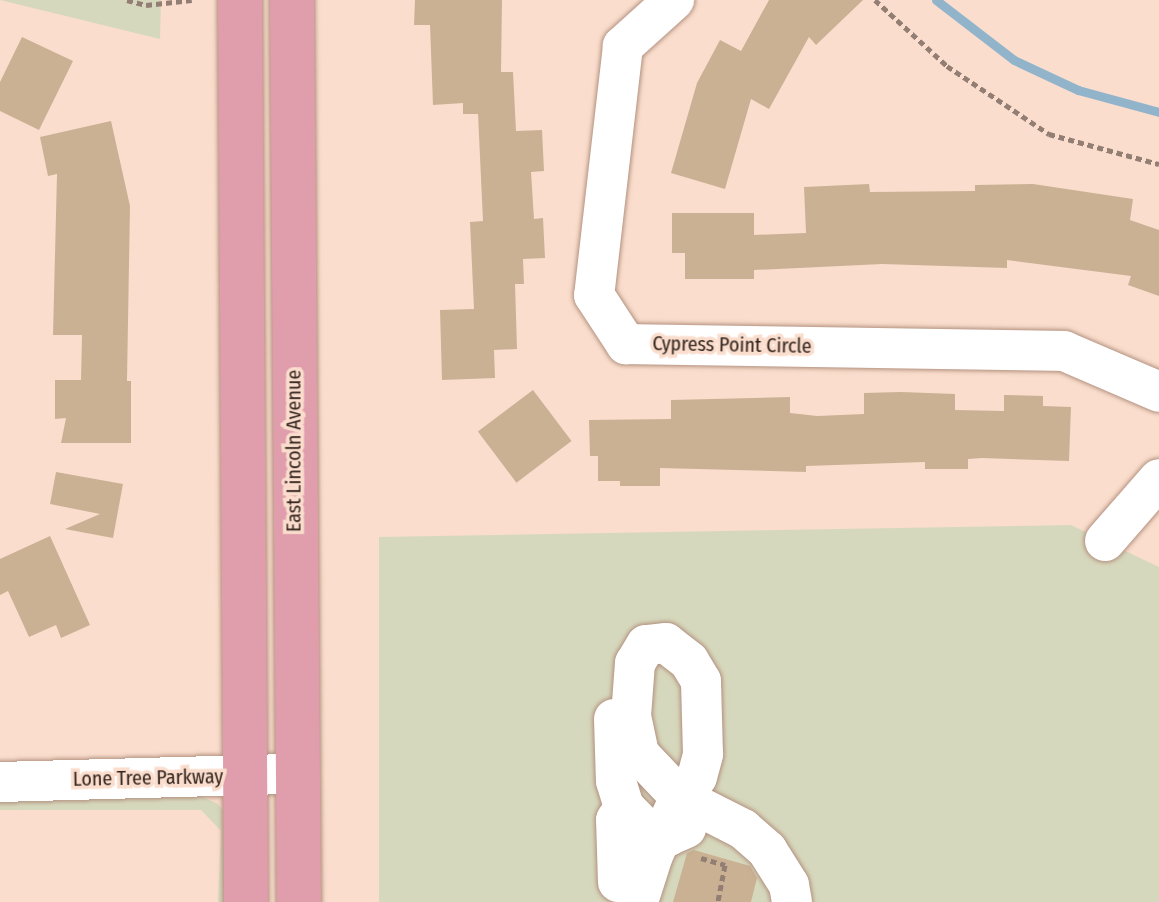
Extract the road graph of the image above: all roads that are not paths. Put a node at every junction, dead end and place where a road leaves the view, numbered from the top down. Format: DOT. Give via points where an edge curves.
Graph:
graph roads {
  1 [pos="240,0"];
  2 [pos="292,0"];
  3 [pos="674,0"];
  4 [pos="1159,392"];
  5 [pos="1159,479"];
  6 [pos="1105,541"];
  7 [pos="614,719"];
  8 [pos="295,774"];
  9 [pos="243,775"];
  10 [pos="0,782"];
  11 [pos="624,807"];
  12 [pos="716,819"];
  13 [pos="660,839"];
  14 [pos="628,892"];
  15 [pos="246,902"];
  16 [pos="299,902"];
  17 [pos="792,902"];
  1 -- 9 [label="main road"];
  2 -- 8 [label="main road, East Lincoln Avenue"];
  3 -- 4 [label="street, Cypress Point Circle" via="623,46 621,60 594,295 626,344 1064,351"];
  5 -- 6 [label="street"];
  7 -- 11 [label="street" via="616,781"];
  8 -- 9 [label="street, Lone Tree Parkway"];
  8 -- 16 [label="main road, East Lincoln Avenue"];
  9 -- 10 [label="street, Lone Tree Parkway"];
  9 -- 15 [label="main road"];
  11 -- 13 [label="street"];
  11 -- 14 [label="street" via="616,820"];
  12 -- 13 [label="street"];
  12 -- 13 [label="street" via="680,797"];
  12 -- 17 [label="street" via="743,829 767,850 789,885"];
  13 -- 14 [label="street"];
}
